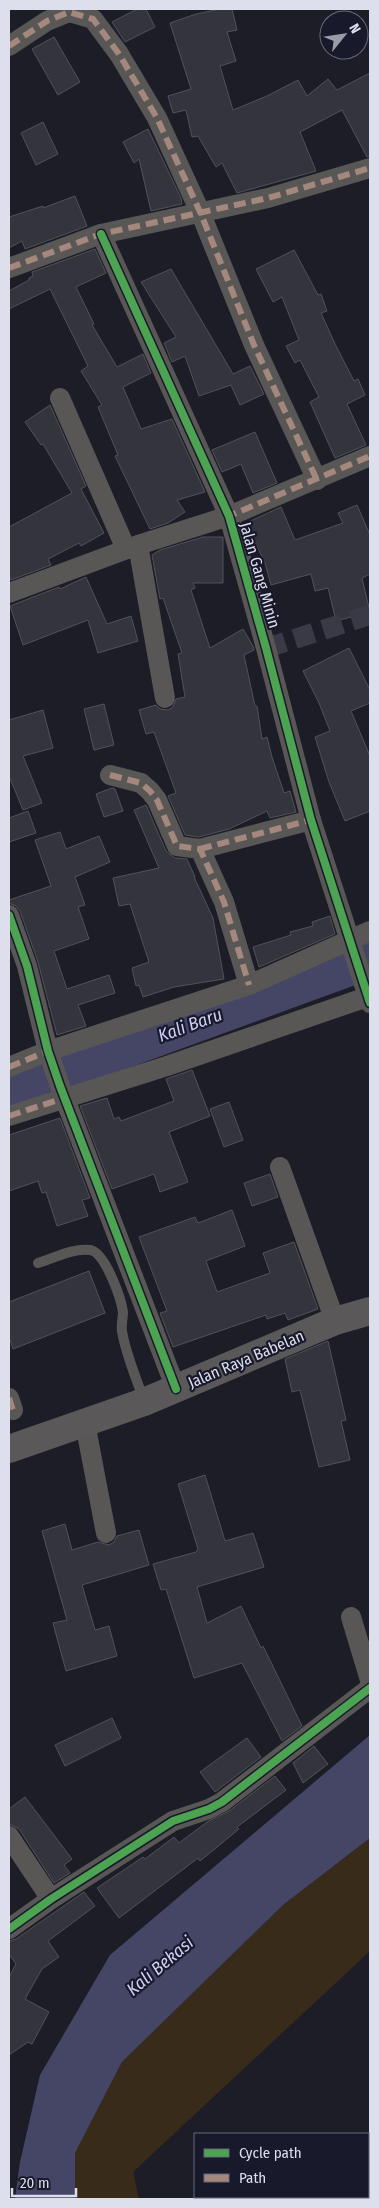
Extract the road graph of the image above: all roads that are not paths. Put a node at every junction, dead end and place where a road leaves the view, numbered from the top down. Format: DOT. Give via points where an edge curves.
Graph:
graph roads {
  1 [pos="69,10"];
  2 [pos="9,46"];
  3 [pos="370,168"];
  4 [pos="201,214"];
  5 [pos="100,234"];
  6 [pos="9,268"];
  7 [pos="60,398"];
  8 [pos="370,456"];
  9 [pos="317,480"];
  10 [pos="229,516"];
  11 [pos="132,547"];
  12 [pos="9,594"];
  13 [pos="165,698"];
  14 [pos="110,776"];
  15 [pos="311,820"];
  16 [pos="200,849"];
  17 [pos="11,927"];
  18 [pos="370,931"];
  19 [pos="351,946"];
  20 [pos="18,968"];
  21 [pos="249,985"];
  22 [pos="368,996"];
  23 [pos="9,1067"];
  24 [pos="56,1075"];
  25 [pos="9,1116"];
  26 [pos="280,1167"];
  27 [pos="38,1263"];
  28 [pos="370,1311"];
  29 [pos="335,1321"];
  30 [pos="176,1389"];
  31 [pos="144,1402"];
  32 [pos="85,1423"];
  33 [pos="9,1449"];
  34 [pos="106,1533"];
  35 [pos="351,1616"];
  36 [pos="370,1680"];
  37 [pos="370,1688"];
  38 [pos="9,1836"];
  39 [pos="51,1899"];
  40 [pos="9,1929"];
  1 -- 2 [label="street"];
  1 -- 4 [label="street" via="93,19 119,54 157,118"];
  3 -- 4 [label="street"];
  4 -- 5 [label="street"];
  4 -- 9 [label="street" via="254,345"];
  5 -- 6 [label="street"];
  5 -- 10 [label="street, Jalan Gang Minin"];
  7 -- 11 [label="street"];
  8 -- 9 [label="street"];
  9 -- 10 [label="street"];
  10 -- 11 [label="street"];
  10 -- 15 [label="street, Jalan Gang Minin"];
  11 -- 12 [label="street"];
  11 -- 13 [label="street"];
  14 -- 16 [label="street" via="142,783 156,800 177,846"];
  15 -- 16 [label="street"];
  15 -- 19 [label="street, Jalan Gang Minin"];
  16 -- 21 [label="street" via="224,902"];
  17 -- 20 [label="street"];
  18 -- 19 [label="street"];
  19 -- 21 [label="street"];
  19 -- 22 [label="street, Jalan Gang Minin"];
  20 -- 24 [label="street"];
  21 -- 24 [label="street"];
  22 -- 24 [label="street" via="167,1066"];
  23 -- 24 [label="street"];
  24 -- 25 [label="street"];
  24 -- 30 [label="street"];
  26 -- 29 [label="street"];
  27 -- 31 [label="lane" via="72,1252 91,1250 98,1253 120,1299 122,1331"];
  28 -- 29 [label="main road, Jalan Raya Babelan"];
  29 -- 30 [label="main road, Jalan Raya Babelan"];
  30 -- 31 [label="main road, Jalan Raya Babelan"];
  31 -- 32 [label="main road, Jalan Raya Babelan"];
  32 -- 33 [label="main road, Jalan Raya Babelan"];
  32 -- 34 [label="street"];
  35 -- 36 [label="street"];
  37 -- 39 [label="street" via="222,1802 173,1821"];
  38 -- 39 [label="street"];
  39 -- 40 [label="street"];
}
